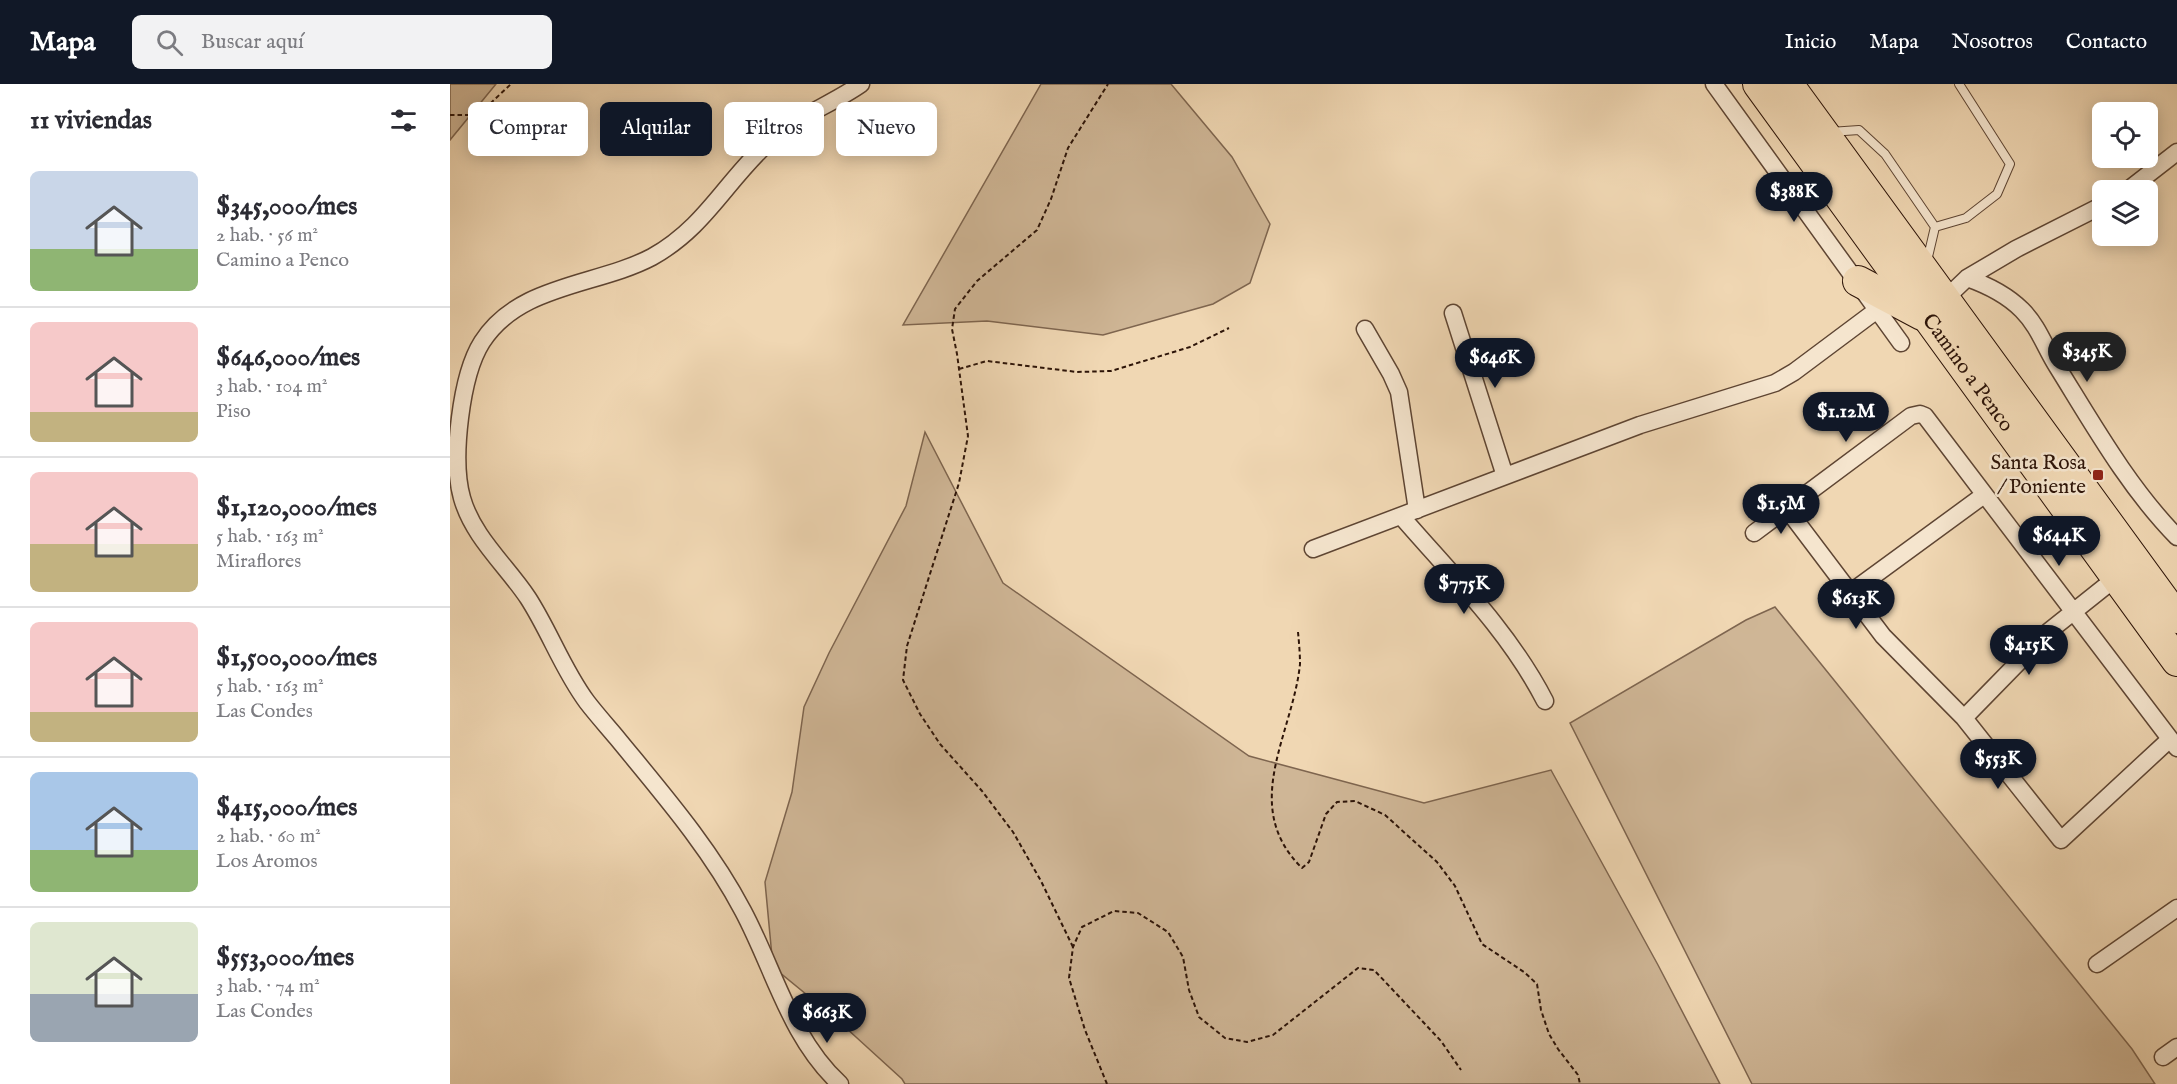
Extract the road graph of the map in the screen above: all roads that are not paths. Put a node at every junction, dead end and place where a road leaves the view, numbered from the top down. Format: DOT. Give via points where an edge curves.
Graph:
graph roads {
  1 [pos="861,84"];
  2 [pos="1714,84"];
  3 [pos="1758,84"];
  4 [pos="1788,84"];
  5 [pos="1959,84"];
  6 [pos="1823,132"];
  7 [pos="2177,152"];
  8 [pos="2141,180"];
  9 [pos="2092,211"];
  10 [pos="1935,227"];
  11 [pos="1925,271"];
  12 [pos="1967,278"];
  13 [pos="1858,281"];
  14 [pos="1936,308"];
  15 [pos="1877,309"];
  16 [pos="1453,313"];
  17 [pos="1365,329"];
  18 [pos="1901,343"];
  19 [pos="1505,476"];
  20 [pos="1984,495"];
  21 [pos="1787,509"];
  22 [pos="1409,513"];
  23 [pos="1754,533"];
  24 [pos="2177,537"];
  25 [pos="1313,549"];
  26 [pos="2127,569"];
  27 [pos="1850,593"];
  28 [pos="2072,612"];
  29 [pos="2177,618"];
  30 [pos="2177,661"];
  31 [pos="1545,701"];
  32 [pos="1964,718"];
  33 [pos="2174,744"];
  34 [pos="2177,908"];
  35 [pos="2097,964"];
  36 [pos="840,1084"];
  1 -- 36 [label="street" via="781,131 754,156 696,225 662,251 634,265 525,303 500,321 482,343 470,367 459,441 460,487 477,531 528,598 587,702 709,855 742,908 808,1047"];
  2 -- 13 [label="street"];
  3 -- 14 [label="highway, Camino a Penco"];
  4 -- 6 [label="highway, Camino a Penco"];
  5 -- 10 [label="lane" via="2010,164 1997,194 1966,218"];
  6 -- 10 [label="lane" via="1859,130 1885,154"];
  6 -- 11 [label="highway, Camino a Penco"];
  7 -- 8 [label="street"];
  9 -- 12 [label="street"];
  10 -- 11 [label="lane"];
  11 -- 14 [label="highway, Camino a Penco"];
  12 -- 14 [label="street"];
  12 -- 24 [label="street" via="2000,292 2032,321 2121,467"];
  13 -- 14 [label="highway"];
  13 -- 15 [label="street"];
  14 -- 26 [label="highway, Camino a Penco"];
  15 -- 18 [label="street"];
  15 -- 19 [label="street" via="1775,383 1668,415"];
  16 -- 19 [label="street"];
  17 -- 22 [label="street" via="1399,392"];
  19 -- 22 [label="street"];
  20 -- 21 [label="street" via="1928,419 1920,414 1911,416"];
  20 -- 27 [label="street"];
  20 -- 28 [label="street"];
  21 -- 23 [label="street"];
  21 -- 27 [label="street"];
  22 -- 25 [label="street"];
  22 -- 31 [label="street" via="1509,640"];
  26 -- 28 [label="street"];
  26 -- 29 [label="highway, Camino a Penco"];
  26 -- 30 [label="highway, Camino a Penco"];
  27 -- 32 [label="street" via="1883,636"];
  28 -- 32 [label="street"];
  28 -- 33 [label="street"];
  32 -- 33 [label="street" via="2061,840"];
  34 -- 35 [label="street"];
}
